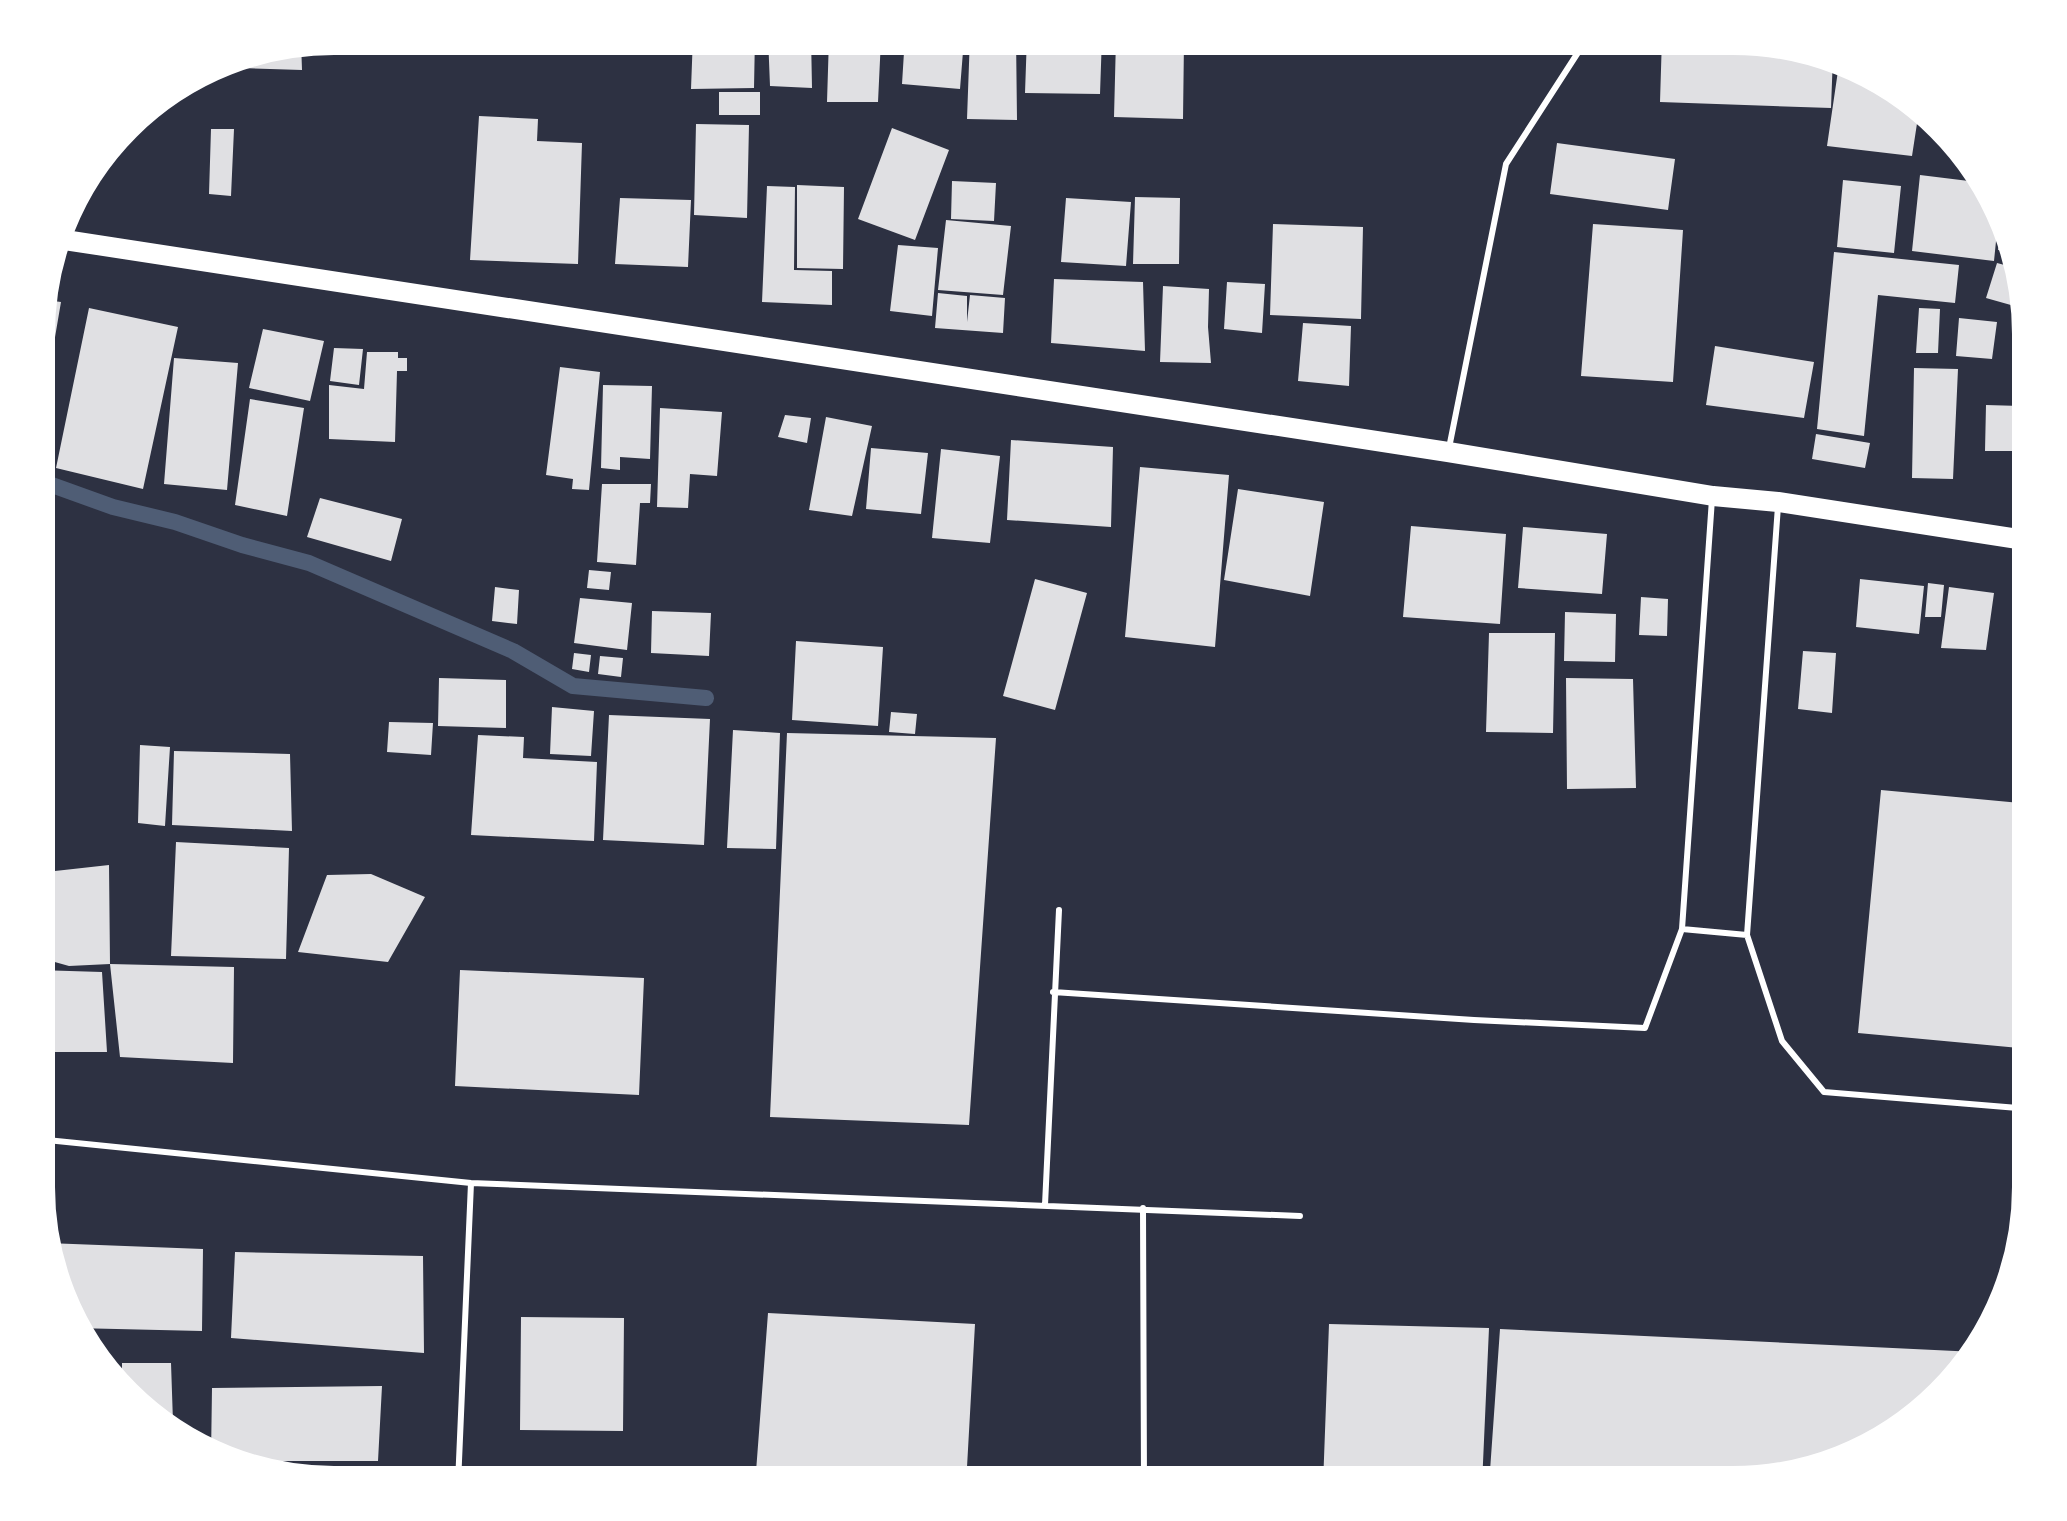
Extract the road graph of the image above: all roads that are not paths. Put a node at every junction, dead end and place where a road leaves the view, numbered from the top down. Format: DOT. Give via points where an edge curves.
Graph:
graph roads {
  1 [pos="1580,50"];
  2 [pos="66,240"];
  3 [pos="1448,452"];
  4 [pos="1713,496"];
  5 [pos="1778,502"];
  6 [pos="2016,539"];
  7 [pos="1059,910"];
  8 [pos="1682,929"];
  9 [pos="1747,935"];
  10 [pos="1053,992"];
  11 [pos="2017,1108"];
  12 [pos="51,1140"];
  13 [pos="471,1183"];
  14 [pos="1045,1205"];
  15 [pos="1143,1208"];
  16 [pos="1300,1216"];
  17 [pos="459,1471"];
  18 [pos="1144,1471"];
  1 -- 3 [label="lane" via="1506,164"];
  2 -- 3 [label="main road"];
  3 -- 4 [label="main road"];
  4 -- 5 [label="main road"];
  4 -- 8 [label="lane"];
  5 -- 6 [label="main road"];
  5 -- 9 [label="lane"];
  7 -- 10 [label="lane"];
  8 -- 9 [label="lane"];
  8 -- 10 [label="lane" via="1645,1028"];
  9 -- 11 [label="lane" via="1782,1041 1824,1092"];
  10 -- 14 [label="lane"];
  12 -- 13 [label="lane"];
  13 -- 14 [label="lane"];
  13 -- 17 [label="lane"];
  14 -- 15 [label="lane"];
  15 -- 16 [label="lane"];
  15 -- 18 [label="lane"];
}
